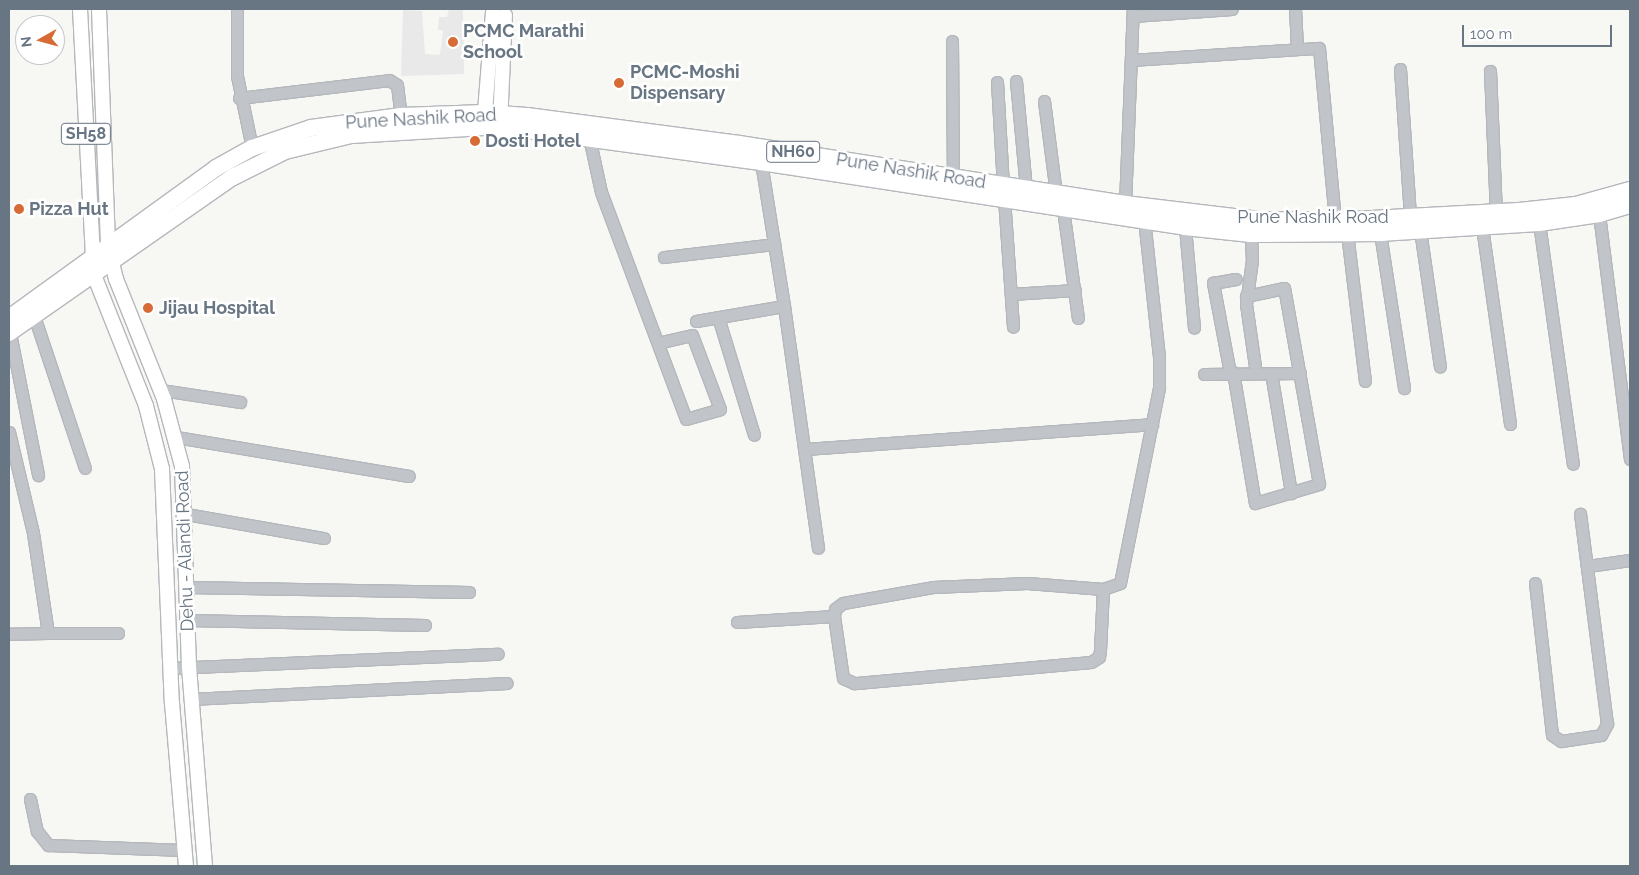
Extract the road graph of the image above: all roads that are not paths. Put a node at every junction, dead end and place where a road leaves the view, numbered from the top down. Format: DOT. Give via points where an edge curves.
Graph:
graph roads {
  1 [pos="80,9"];
  2 [pos="99,9"];
  3 [pos="237,9"];
  4 [pos="1232,9"];
  5 [pos="1295,9"];
  6 [pos="500,11"];
  7 [pos="1133,12"];
  8 [pos="952,40"];
  9 [pos="1297,48"];
  10 [pos="1131,60"];
  11 [pos="1400,69"];
  12 [pos="1490,71"];
  13 [pos="1016,81"];
  14 [pos="997,82"];
  15 [pos="239,98"];
  16 [pos="1044,101"];
  17 [pos="401,116"];
  18 [pos="492,120"];
  19 [pos="589,137"];
  20 [pos="252,148"];
  21 [pos="760,162"];
  22 [pos="953,177"];
  23 [pos="1026,189"];
  24 [pos="1630,190"];
  25 [pos="1004,192"];
  26 [pos="1056,194"];
  27 [pos="1125,204"];
  28 [pos="1630,205"];
  29 [pos="1064,209"];
  30 [pos="1496,212"];
  31 [pos="1599,214"];
  32 [pos="1410,217"];
  33 [pos="1144,220"];
  34 [pos="1335,221"];
  35 [pos="1539,223"];
  36 [pos="1185,227"];
  37 [pos="1482,227"];
  38 [pos="1420,230"];
  39 [pos="1380,232"];
  40 [pos="1347,233"];
  41 [pos="1251,234"];
  42 [pos="774,244"];
  43 [pos="110,255"];
  44 [pos="664,257"];
  45 [pos="93,267"];
  46 [pos="1236,279"];
  47 [pos="1075,290"];
  48 [pos="1011,294"];
  49 [pos="1246,296"];
  50 [pos="784,306"];
  51 [pos="34,316"];
  52 [pos="718,317"];
  53 [pos="1078,318"];
  54 [pos="696,321"];
  55 [pos="1013,327"];
  56 [pos="9,328"];
  57 [pos="1194,328"];
  58 [pos="658,343"];
  59 [pos="1440,367"];
  60 [pos="1231,373"];
  61 [pos="1256,373"];
  62 [pos="1271,373"];
  63 [pos="1300,373"];
  64 [pos="1204,374"];
  65 [pos="1365,381"];
  66 [pos="1404,388"];
  67 [pos="161,390"];
  68 [pos="240,402"];
  69 [pos="1152,424"];
  70 [pos="1510,424"];
  71 [pos="9,432"];
  72 [pos="754,435"];
  73 [pos="176,437"];
  74 [pos="804,450"];
  75 [pos="1630,459"];
  76 [pos="1573,464"];
  77 [pos="84,468"];
  78 [pos="38,475"];
  79 [pos="409,476"];
  80 [pos="1291,493"];
  81 [pos="186,514"];
  82 [pos="1580,514"];
  83 [pos="324,538"];
  84 [pos="818,548"];
  85 [pos="1630,560"];
  86 [pos="1588,566"];
  87 [pos="1535,583"];
  88 [pos="187,587"];
  89 [pos="1103,589"];
  90 [pos="469,592"];
  91 [pos="834,616"];
  92 [pos="188,620"];
  93 [pos="737,622"];
  94 [pos="425,625"];
  95 [pos="48,633"];
  96 [pos="118,633"];
  97 [pos="9,634"];
  98 [pos="498,654"];
  99 [pos="189,667"];
  100 [pos="171,668"];
  101 [pos="508,683"];
  102 [pos="191,699"];
  103 [pos="30,799"];
  104 [pos="184,850"];
  105 [pos="186,866"];
  106 [pos="206,866"];
  1 -- 45 [label="main road, SH58"];
  2 -- 43 [label="main road, SH58"];
  3 -- 15 [label="street"];
  4 -- 7 [label="street"];
  5 -- 9 [label="street"];
  6 -- 18 [label="main road"];
  7 -- 10 [label="street"];
  8 -- 22 [label="street"];
  9 -- 10 [label="street"];
  9 -- 34 [label="street" via="1314,47 1321,53"];
  10 -- 27 [label="street"];
  11 -- 32 [label="street"];
  12 -- 30 [label="street"];
  13 -- 23 [label="street"];
  14 -- 25 [label="street"];
  15 -- 17 [label="street" via="389,80 397,85"];
  15 -- 20 [label="street"];
  16 -- 26 [label="street"];
  17 -- 18 [label="highway, Pune Nashik Road / NH60"];
  17 -- 20 [label="highway, Pune Nashik Road / NH60" via="311,128"];
  18 -- 19 [label="highway, Pune Nashik Road / NH60"];
  18 -- 22 [label="highway, Pune Nashik Road / NH60" via="627,128"];
  18 -- 43 [label="highway, Pune Nashik Road / NH60" via="351,135 285,150 233,176"];
  19 -- 21 [label="highway, Pune Nashik Road / NH60"];
  19 -- 58 [label="street" via="601,192"];
  20 -- 43 [label="highway, Pune Nashik Road / NH60" via="216,168"];
  21 -- 25 [label="highway, Pune Nashik Road / NH60"];
  21 -- 42 [label="street"];
  22 -- 25 [label="highway, Pune Nashik Road / NH60"];
  23 -- 25 [label="highway, Pune Nashik Road / NH60"];
  23 -- 26 [label="highway, Pune Nashik Road / NH60"];
  24 -- 30 [label="highway, Pune Nashik Road / NH60" via="1576,205"];
  25 -- 29 [label="highway, Pune Nashik Road / NH60"];
  25 -- 48 [label="street"];
  26 -- 27 [label="highway, Pune Nashik Road / NH60"];
  27 -- 34 [label="highway, Pune Nashik Road / NH60" via="1251,219"];
  28 -- 31 [label="highway, Pune Nashik Road / NH60"];
  29 -- 33 [label="highway, Pune Nashik Road / NH60"];
  29 -- 47 [label="street"];
  30 -- 32 [label="highway, Pune Nashik Road / NH60"];
  31 -- 35 [label="highway, Pune Nashik Road / NH60"];
  31 -- 75 [label="street"];
  32 -- 34 [label="highway, Pune Nashik Road / NH60"];
  33 -- 36 [label="highway, Pune Nashik Road / NH60"];
  33 -- 69 [label="street" via="1160,357 1159,387"];
  35 -- 37 [label="highway, Pune Nashik Road / NH60"];
  35 -- 76 [label="street"];
  36 -- 41 [label="highway, Pune Nashik Road / NH60"];
  36 -- 57 [label="street"];
  37 -- 38 [label="highway, Pune Nashik Road / NH60"];
  37 -- 70 [label="street"];
  38 -- 39 [label="highway, Pune Nashik Road / NH60"];
  38 -- 59 [label="street"];
  39 -- 40 [label="highway, Pune Nashik Road / NH60"];
  39 -- 66 [label="street"];
  40 -- 41 [label="highway, Pune Nashik Road / NH60"];
  40 -- 65 [label="street"];
  41 -- 49 [label="street" via="1252,260"];
  42 -- 44 [label="street"];
  42 -- 50 [label="street"];
  43 -- 45 [label="highway, Pune Nashik Road / NH60"];
  43 -- 67 [label="main road, Dehu - Alandi Road"];
  45 -- 51 [label="highway, Pune Nashik Road / NH60"];
  45 -- 56 [label="highway, Pune Nashik Road / NH60"];
  45 -- 100 [label="main road, Dehu - Alandi Road" via="146,406 162,469"];
  46 -- 60 [label="street" via="1213,283"];
  47 -- 48 [label="street"];
  47 -- 53 [label="street"];
  48 -- 55 [label="street"];
  49 -- 61 [label="street"];
  49 -- 63 [label="street" via="1284,288"];
  50 -- 52 [label="street"];
  50 -- 74 [label="street"];
  51 -- 56 [label="highway, Pune Nashik Road / NH60"];
  51 -- 77 [label="street"];
  52 -- 54 [label="street"];
  52 -- 72 [label="street"];
  56 -- 78 [label="street"];
  58 -- 58 [label="street" via="686,419 720,409 692,335"];
  60 -- 61 [label="street"];
  60 -- 64 [label="street"];
  60 -- 80 [label="street" via="1255,503"];
  61 -- 62 [label="street"];
  62 -- 63 [label="street"];
  62 -- 80 [label="street"];
  63 -- 80 [label="street" via="1319,484"];
  67 -- 68 [label="street"];
  67 -- 73 [label="main road, Dehu - Alandi Road"];
  69 -- 74 [label="street"];
  69 -- 89 [label="street" via="1124,574 1120,583"];
  71 -- 95 [label="street" via="33,533"];
  73 -- 79 [label="street"];
  73 -- 81 [label="main road, Dehu - Alandi Road"];
  74 -- 84 [label="street"];
  81 -- 83 [label="street"];
  81 -- 88 [label="main road, Dehu - Alandi Road"];
  82 -- 86 [label="street"];
  85 -- 86 [label="street"];
  86 -- 87 [label="street" via="1607,724 1601,735 1561,741 1552,735"];
  88 -- 90 [label="street" via="383,593"];
  88 -- 92 [label="main road, Dehu - Alandi Road"];
  89 -- 91 [label="street" via="1027,583 933,587 842,602 835,609"];
  89 -- 91 [label="street" via="1099,657 1091,662 846,682 841,672"];
  91 -- 93 [label="street"];
  92 -- 94 [label="street"];
  92 -- 99 [label="main road, Dehu - Alandi Road"];
  95 -- 96 [label="street"];
  95 -- 97 [label="street"];
  98 -- 99 [label="street"];
  99 -- 100 [label="street"];
  99 -- 102 [label="main road, Dehu - Alandi Road"];
  100 -- 104 [label="main road, Dehu - Alandi Road"];
  101 -- 102 [label="street"];
  102 -- 106 [label="main road, Dehu - Alandi Road"];
  103 -- 104 [label="street" via="37,830 48,845"];
  104 -- 105 [label="main road, Dehu - Alandi Road"];
}
